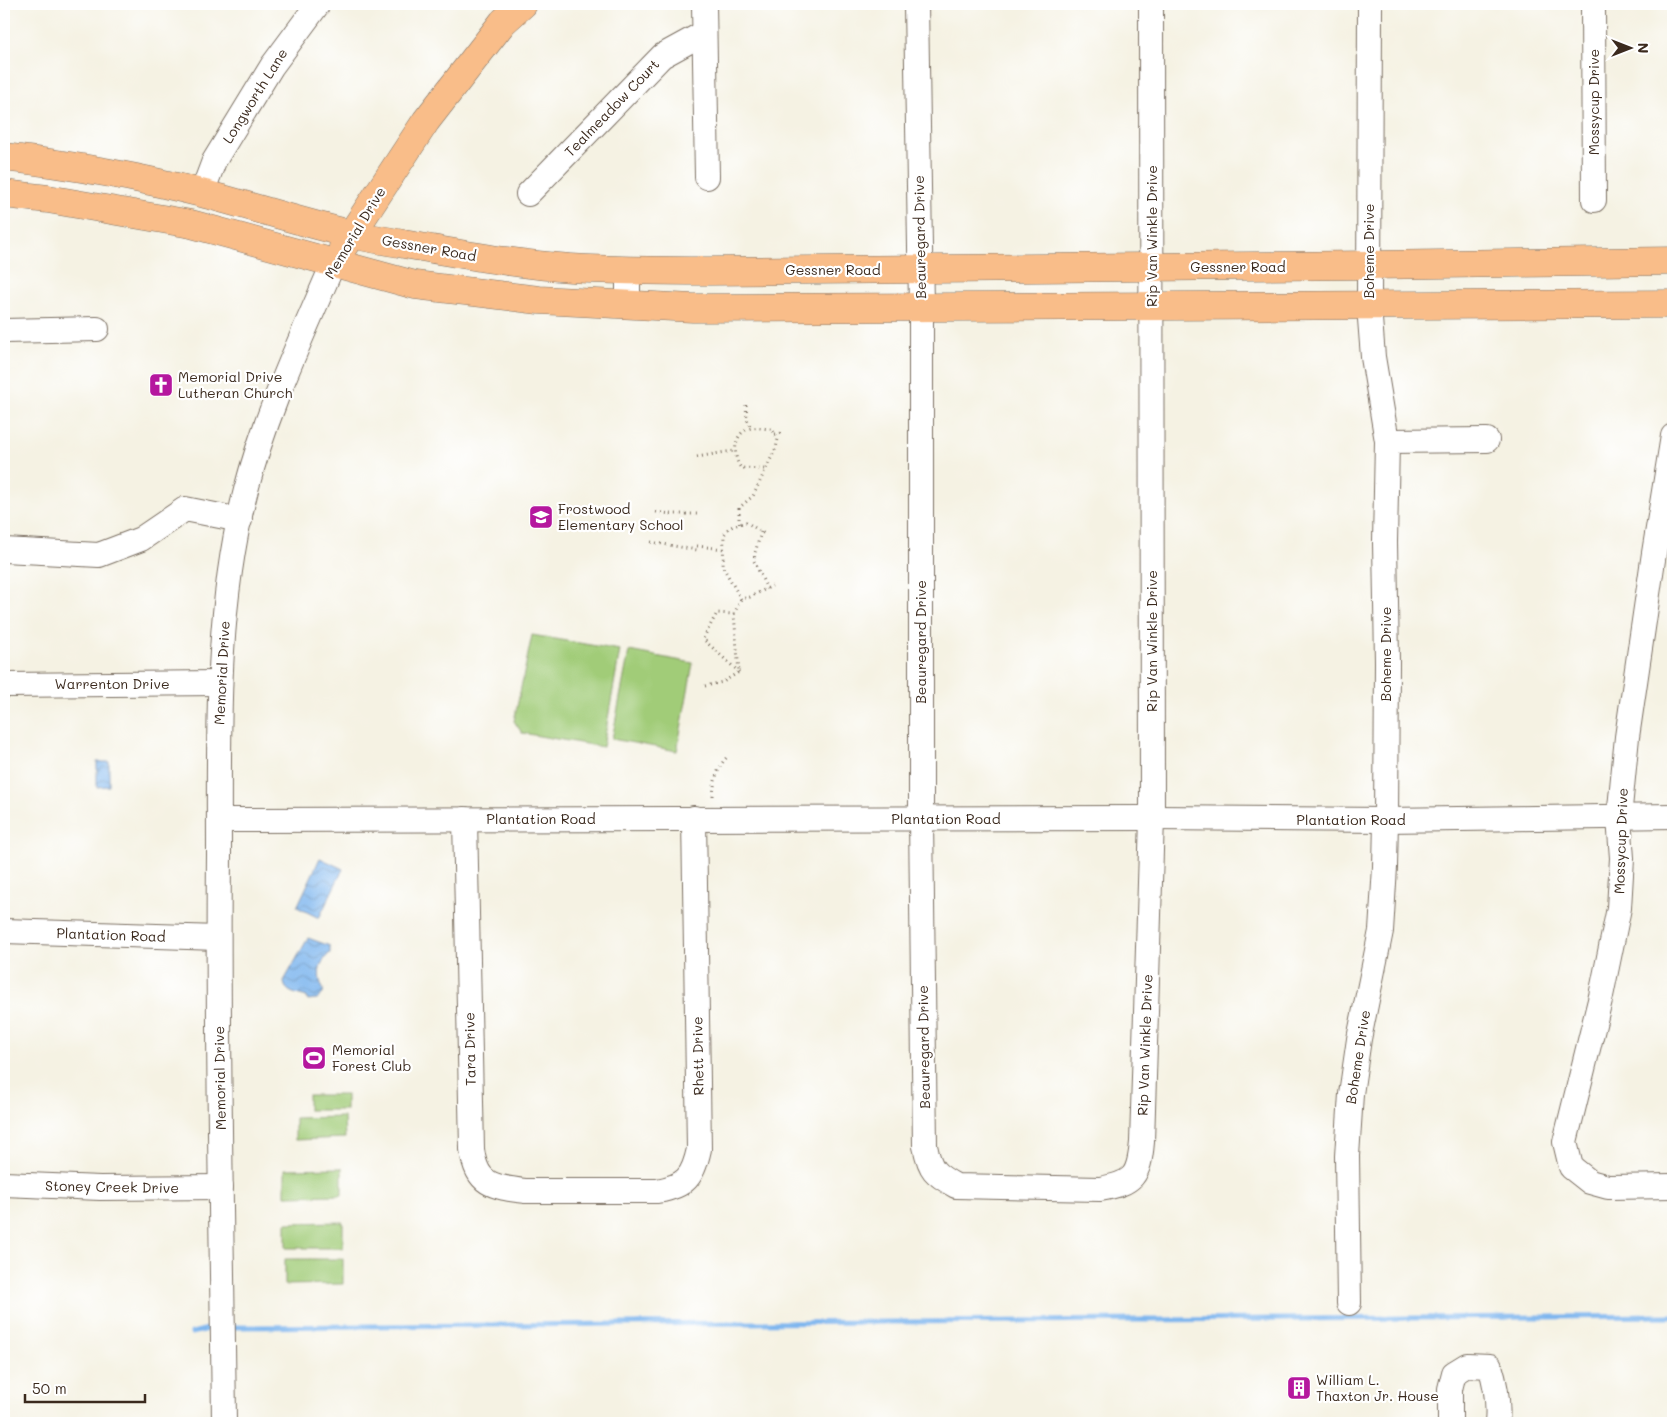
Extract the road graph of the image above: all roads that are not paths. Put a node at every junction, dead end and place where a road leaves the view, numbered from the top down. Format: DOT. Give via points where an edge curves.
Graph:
graph roads {
  1 [pos="318,4"];
  2 [pos="523,4"];
  3 [pos="704,4"];
  4 [pos="916,4"];
  5 [pos="1151,4"];
  6 [pos="1370,4"];
  7 [pos="1593,4"];
  8 [pos="704,33"];
  9 [pos="4,157"];
  10 [pos="707,177"];
  11 [pos="202,193"];
  12 [pos="4,194"];
  13 [pos="528,194"];
  14 [pos="1594,200"];
  15 [pos="351,234"];
  16 [pos="1673,261"];
  17 [pos="333,264"];
  18 [pos="1369,266"];
  19 [pos="1152,267"];
  20 [pos="920,269"];
  21 [pos="628,270"];
  22 [pos="1673,304"];
  23 [pos="628,306"];
  24 [pos="1152,306"];
  25 [pos="1368,306"];
  26 [pos="921,307"];
  27 [pos="96,329"];
  28 [pos="4,334"];
  29 [pos="1673,436"];
  30 [pos="1487,440"];
  31 [pos="1388,441"];
  32 [pos="240,520"];
  33 [pos="4,550"];
  34 [pos="220,684"];
  35 [pos="4,685"];
  36 [pos="1673,816"];
  37 [pos="694,818"];
  38 [pos="1152,818"];
  39 [pos="1619,818"];
  40 [pos="465,819"];
  41 [pos="921,819"];
  42 [pos="219,820"];
  43 [pos="1386,820"];
  44 [pos="4,932"];
  45 [pos="218,938"];
  46 [pos="4,1184"];
  47 [pos="1672,1186"];
  48 [pos="221,1187"];
  49 [pos="1037,1188"];
  50 [pos="578,1191"];
  51 [pos="1349,1303"];
  52 [pos="224,1423"];
  53 [pos="1450,1423"];
  54 [pos="1497,1423"];
  1 -- 11 [label="street, Longworth Lane" via="267,74 214,161"];
  2 -- 15 [label="main road, Memorial Drive" via="503,22 426,122"];
  3 -- 8 [label="street"];
  4 -- 20 [label="street, Beauregard Drive"];
  5 -- 19 [label="street, Rip Van Winkle Drive"];
  6 -- 18 [label="street, Boheme Drive"];
  7 -- 14 [label="street, Mossycup Drive"];
  8 -- 10 [label="street"];
  8 -- 13 [label="street, Tealmeadow Court" via="662,56"];
  9 -- 11 [label="main road, Gessner Road" via="112,172"];
  11 -- 15 [label="main road, Gessner Road"];
  12 -- 17 [label="main road" via="191,224"];
  15 -- 17 [label="main road, Memorial Drive"];
  15 -- 21 [label="main road, Gessner Road" via="499,261"];
  16 -- 18 [label="main road, Gessner Road"];
  17 -- 23 [label="main road" via="415,285 538,300"];
  17 -- 32 [label="street, Memorial Drive" via="272,411 246,490"];
  18 -- 19 [label="main road, Gessner Road"];
  18 -- 25 [label="street, Boheme Drive"];
  19 -- 20 [label="main road, Gessner Road"];
  19 -- 24 [label="street, Rip Van Winkle Drive"];
  20 -- 21 [label="main road, Gessner Road"];
  20 -- 26 [label="street, Beauregard Drive"];
  21 -- 23 [label="street"];
  22 -- 25 [label="main road"];
  23 -- 26 [label="main road"];
  24 -- 25 [label="main road"];
  24 -- 26 [label="main road"];
  24 -- 38 [label="street, Rip Van Winkle Drive"];
  25 -- 31 [label="street, Boheme Drive" via="1373,357"];
  26 -- 41 [label="street, Beauregard Drive"];
  27 -- 28 [label="street"];
  29 -- 39 [label="street, Mossycup Drive" via="1627,737"];
  30 -- 31 [label="street"];
  31 -- 43 [label="street, Boheme Drive"];
  32 -- 33 [label="street" via="185,509 141,540 99,555"];
  32 -- 34 [label="street, Memorial Drive" via="228,584"];
  34 -- 35 [label="street, Warrenton Drive"];
  34 -- 42 [label="street, Memorial Drive"];
  36 -- 39 [label="street, Plantation Road"];
  37 -- 40 [label="street, Plantation Road"];
  37 -- 41 [label="street, Plantation Road"];
  37 -- 50 [label="street, Rhett Drive" via="699,1149 695,1166 686,1180 672,1189"];
  38 -- 41 [label="street, Plantation Road"];
  38 -- 43 [label="street, Plantation Road"];
  38 -- 49 [label="street, Rip Van Winkle Drive" via="1140,1164 1131,1178 1116,1186 1100,1189"];
  39 -- 43 [label="street, Plantation Road"];
  39 -- 47 [label="street, Mossycup Drive" via="1622,858 1619,908 1601,996 1564,1142 1572,1167 1590,1182 1608,1187"];
  40 -- 42 [label="street, Plantation Road"];
  40 -- 50 [label="street, Tara Drive" via="474,1162 482,1178 493,1186 525,1191"];
  41 -- 49 [label="street, Beauregard Drive" via="926,1146 929,1164 942,1178 956,1186"];
  42 -- 45 [label="street, Memorial Drive"];
  43 -- 51 [label="street, Boheme Drive" via="1381,931 1351,1094 1347,1156"];
  44 -- 45 [label="street, Plantation Road"];
  45 -- 48 [label="street, Memorial Drive"];
  46 -- 48 [label="street, Stoney Creek Drive" via="100,1188"];
  48 -- 52 [label="street, Memorial Drive"];
  53 -- 54 [label="street" via="1450,1389 1454,1373 1467,1365 1490,1366 1496,1386"];
}
